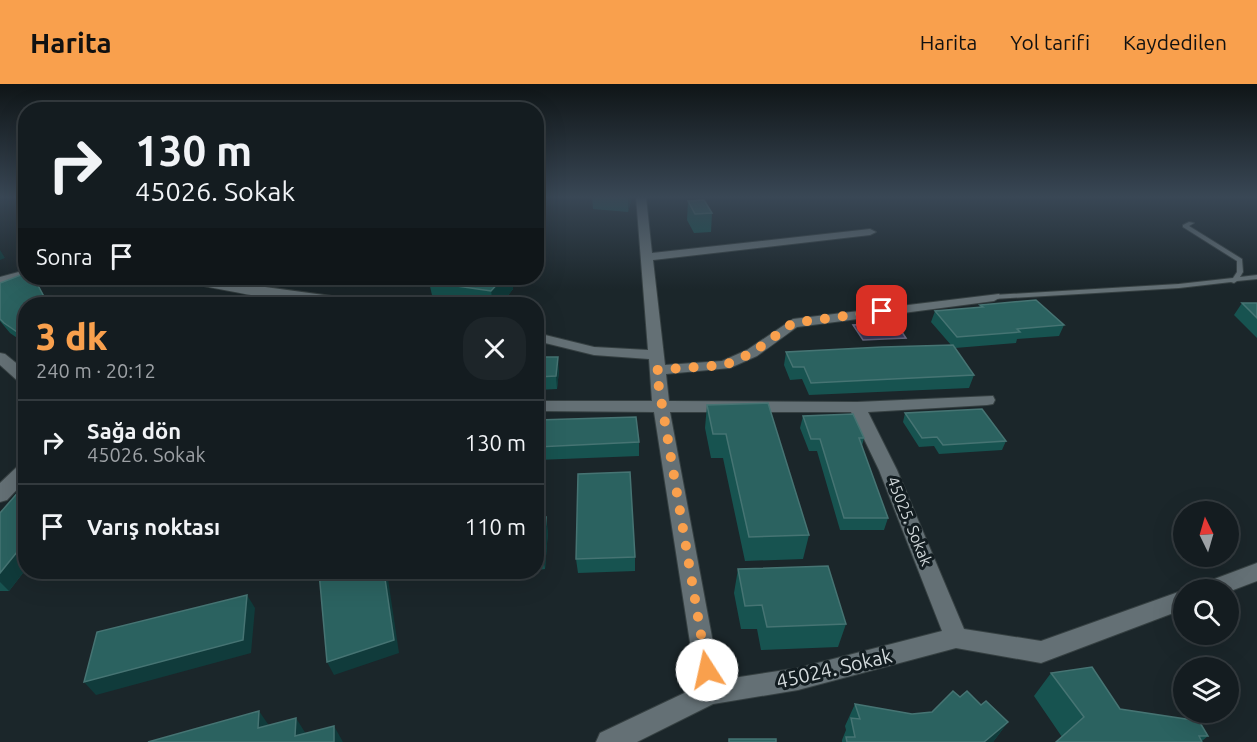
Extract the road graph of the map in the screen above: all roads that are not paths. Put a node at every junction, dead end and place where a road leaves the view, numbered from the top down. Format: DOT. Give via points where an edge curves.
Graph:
graph roads {
  1 [pos="645,228"];
  2 [pos="1187,228"];
  3 [pos="870,232"];
  4 [pos="648,257"];
  5 [pos="18,276"];
  6 [pos="1257,277"];
  7 [pos="0,281"];
  8 [pos="1234,281"];
  9 [pos="219,285"];
  10 [pos="305,297"];
  11 [pos="994,297"];
  12 [pos="544,340"];
  13 [pos="0,357"];
  14 [pos="656,362"];
  15 [pos="18,373"];
  16 [pos="987,400"];
  17 [pos="544,406"];
  18 [pos="661,407"];
  19 [pos="857,407"];
  20 [pos="18,476"];
  21 [pos="0,495"];
  22 [pos="1257,572"];
  23 [pos="1238,579"];
  24 [pos="1173,603"];
  25 [pos="956,638"];
  26 [pos="710,693"];
  27 [pos="609,742"];
  1 -- 4 [label="street"];
  2 -- 8 [label="lane" via="1240,260 1240,272"];
  3 -- 4 [label="street"];
  4 -- 14 [label="street"];
  5 -- 7 [label="street"];
  6 -- 8 [label="lane"];
  8 -- 11 [label="lane"];
  9 -- 10 [label="street"];
  11 -- 14 [label="street" via="793,323 752,353 725,365"];
  12 -- 14 [label="street"];
  13 -- 15 [label="street"];
  14 -- 18 [label="street"];
  16 -- 19 [label="street"];
  17 -- 18 [label="street"];
  18 -- 19 [label="street"];
  18 -- 26 [label="street"];
  19 -- 25 [label="street, 45025. Sokak" via="898,491"];
  20 -- 21 [label="street"];
  22 -- 23 [label="street"];
  24 -- 25 [label="street" via="1041,652"];
  25 -- 26 [label="street, 45024. Sokak" via="798,679"];
  26 -- 27 [label="street, 45024. Sokak"];
}
